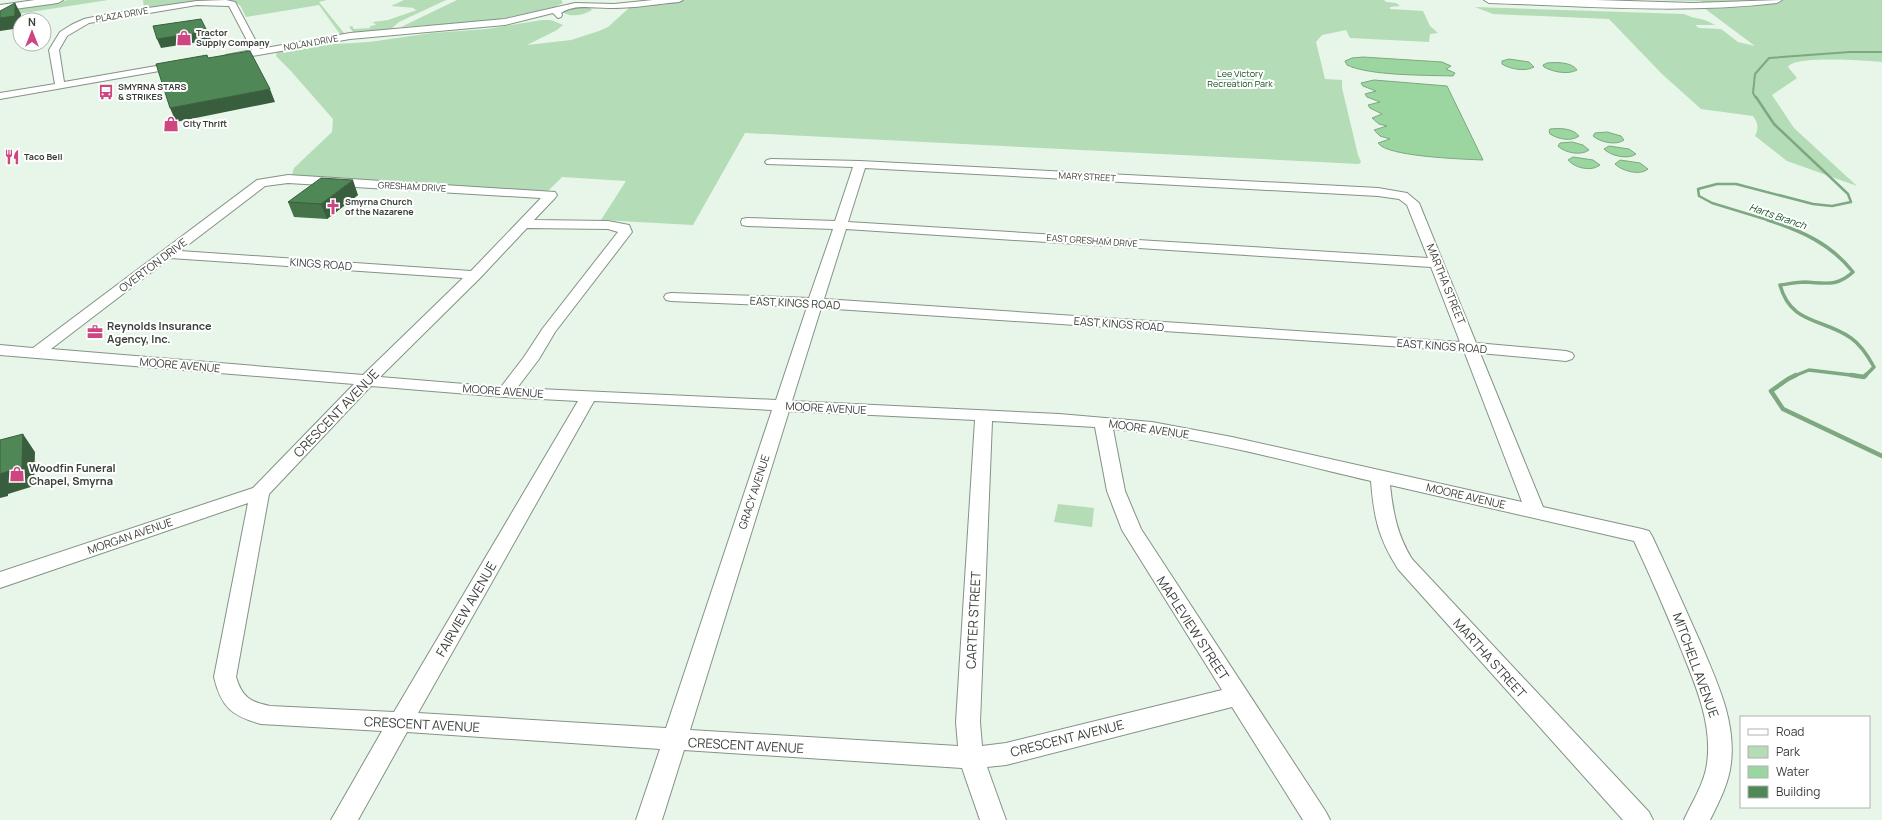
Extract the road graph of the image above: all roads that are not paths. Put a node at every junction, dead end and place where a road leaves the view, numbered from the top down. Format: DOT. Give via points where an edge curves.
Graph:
graph roads {
  1 [pos="44,0"];
  2 [pos="58,0"];
  3 [pos="679,0"];
  4 [pos="1489,0"];
  5 [pos="1574,0"];
  6 [pos="1747,0"];
  7 [pos="1777,0"];
  8 [pos="0,6"];
  9 [pos="257,52"];
  10 [pos="220,58"];
  11 [pos="191,63"];
  12 [pos="60,85"];
  13 [pos="0,96"];
  14 [pos="772,162"];
  15 [pos="860,164"];
  16 [pos="272,180"];
  17 [pos="551,195"];
  18 [pos="1403,196"];
  19 [pos="747,222"];
  20 [pos="524,224"];
  21 [pos="839,225"];
  22 [pos="168,254"];
  23 [pos="1438,263"];
  24 [pos="475,275"];
  25 [pos="671,297"];
  26 [pos="814,303"];
  27 [pos="1471,347"];
  28 [pos="0,350"];
  29 [pos="36,353"];
  30 [pos="1566,356"];
  31 [pos="367,380"];
  32 [pos="505,392"];
  33 [pos="588,397"];
  34 [pos="782,406"];
  35 [pos="984,416"];
  36 [pos="1103,422"];
  37 [pos="1380,476"];
  38 [pos="260,492"];
  39 [pos="1535,512"];
  40 [pos="1642,536"];
  41 [pos="0,580"];
  42 [pos="1237,696"];
  43 [pos="402,722"];
  44 [pos="675,740"];
  45 [pos="971,758"];
  46 [pos="344,820"];
  47 [pos="649,820"];
  48 [pos="993,820"];
  49 [pos="1317,820"];
  50 [pos="1640,820"];
  51 [pos="1697,820"];
  1 -- 8 [label="main road"];
  2 -- 8 [label="main road"];
  3 -- 9 [label="street, NOLAN DRIVE" via="595,11 575,5 560,14 492,24 350,36"];
  4 -- 7 [label="main road" via="1685,6 1734,5"];
  5 -- 6 [label="main road" via="1692,3"];
  9 -- 10 [label="street, NOLAN DRIVE"];
  9 -- 12 [label="street, PLAZA DRIVE" via="232,4 197,3 113,16 87,21 63,34 54,50"];
  11 -- 12 [label="street"];
  12 -- 13 [label="street"];
  14 -- 15 [label="street, MARY STREET"];
  15 -- 18 [label="street, MARY STREET" via="1370,192"];
  15 -- 21 [label="street, GRACY AVENUE"];
  16 -- 17 [label="street, GRESHAM DRIVE"];
  16 -- 22 [label="street, OVERTON DRIVE" via="262,183"];
  17 -- 20 [label="street, CRESCENT AVENUE"];
  18 -- 23 [label="street, MARTHA STREET" via="1414,203"];
  19 -- 21 [label="street, EAST GRESHAM DRIVE"];
  20 -- 24 [label="street, CRESCENT AVENUE"];
  20 -- 32 [label="street" via="608,225 624,228 625,232 548,331 531,359"];
  21 -- 23 [label="street, EAST GRESHAM DRIVE"];
  21 -- 26 [label="street, GRACY AVENUE"];
  22 -- 24 [label="street, KINGS ROAD"];
  22 -- 29 [label="street, OVERTON DRIVE"];
  23 -- 27 [label="street, MARTHA STREET"];
  24 -- 31 [label="street, CRESCENT AVENUE"];
  25 -- 26 [label="street, EAST KINGS ROAD"];
  26 -- 27 [label="street, EAST KINGS ROAD"];
  26 -- 34 [label="street, GRACY AVENUE"];
  27 -- 30 [label="street, EAST KINGS ROAD"];
  27 -- 39 [label="street, MARTHA STREET"];
  28 -- 29 [label="street, MOORE AVENUE"];
  29 -- 31 [label="street, MOORE AVENUE"];
  31 -- 32 [label="street, MOORE AVENUE"];
  31 -- 38 [label="street, CRESCENT AVENUE"];
  32 -- 33 [label="street, MOORE AVENUE"];
  33 -- 34 [label="street, MOORE AVENUE"];
  33 -- 43 [label="street, FAIRVIEW AVENUE"];
  34 -- 35 [label="street, MOORE AVENUE"];
  34 -- 44 [label="street, GRACY AVENUE"];
  35 -- 36 [label="street, MOORE AVENUE"];
  35 -- 45 [label="street, CARTER STREET" via="968,722"];
  36 -- 37 [label="street, MOORE AVENUE" via="1184,433"];
  36 -- 42 [label="street, MAPLEVIEW STREET" via="1116,491 1132,530"];
  37 -- 39 [label="street, MOORE AVENUE"];
  37 -- 50 [label="street, MARTHA STREET" via="1385,524 1390,539 1405,564"];
  38 -- 41 [label="street, MORGAN AVENUE"];
  38 -- 43 [label="street, CRESCENT AVENUE" via="225,678 231,698 247,710 270,716"];
  39 -- 40 [label="street, MOORE AVENUE"];
  40 -- 51 [label="street, MITCHELL AVENUE" via="1683,626 1716,711 1720,736 1719,764 1707,802"];
  42 -- 45 [label="street, CRESCENT AVENUE" via="1006,754"];
  42 -- 49 [label="street, MAPLEVIEW STREET"];
  43 -- 44 [label="street, CRESCENT AVENUE"];
  43 -- 46 [label="street, FAIRVIEW AVENUE"];
  44 -- 45 [label="street, CRESCENT AVENUE"];
  44 -- 47 [label="street, GRACY AVENUE"];
  45 -- 48 [label="street, CARTER STREET"];
}
